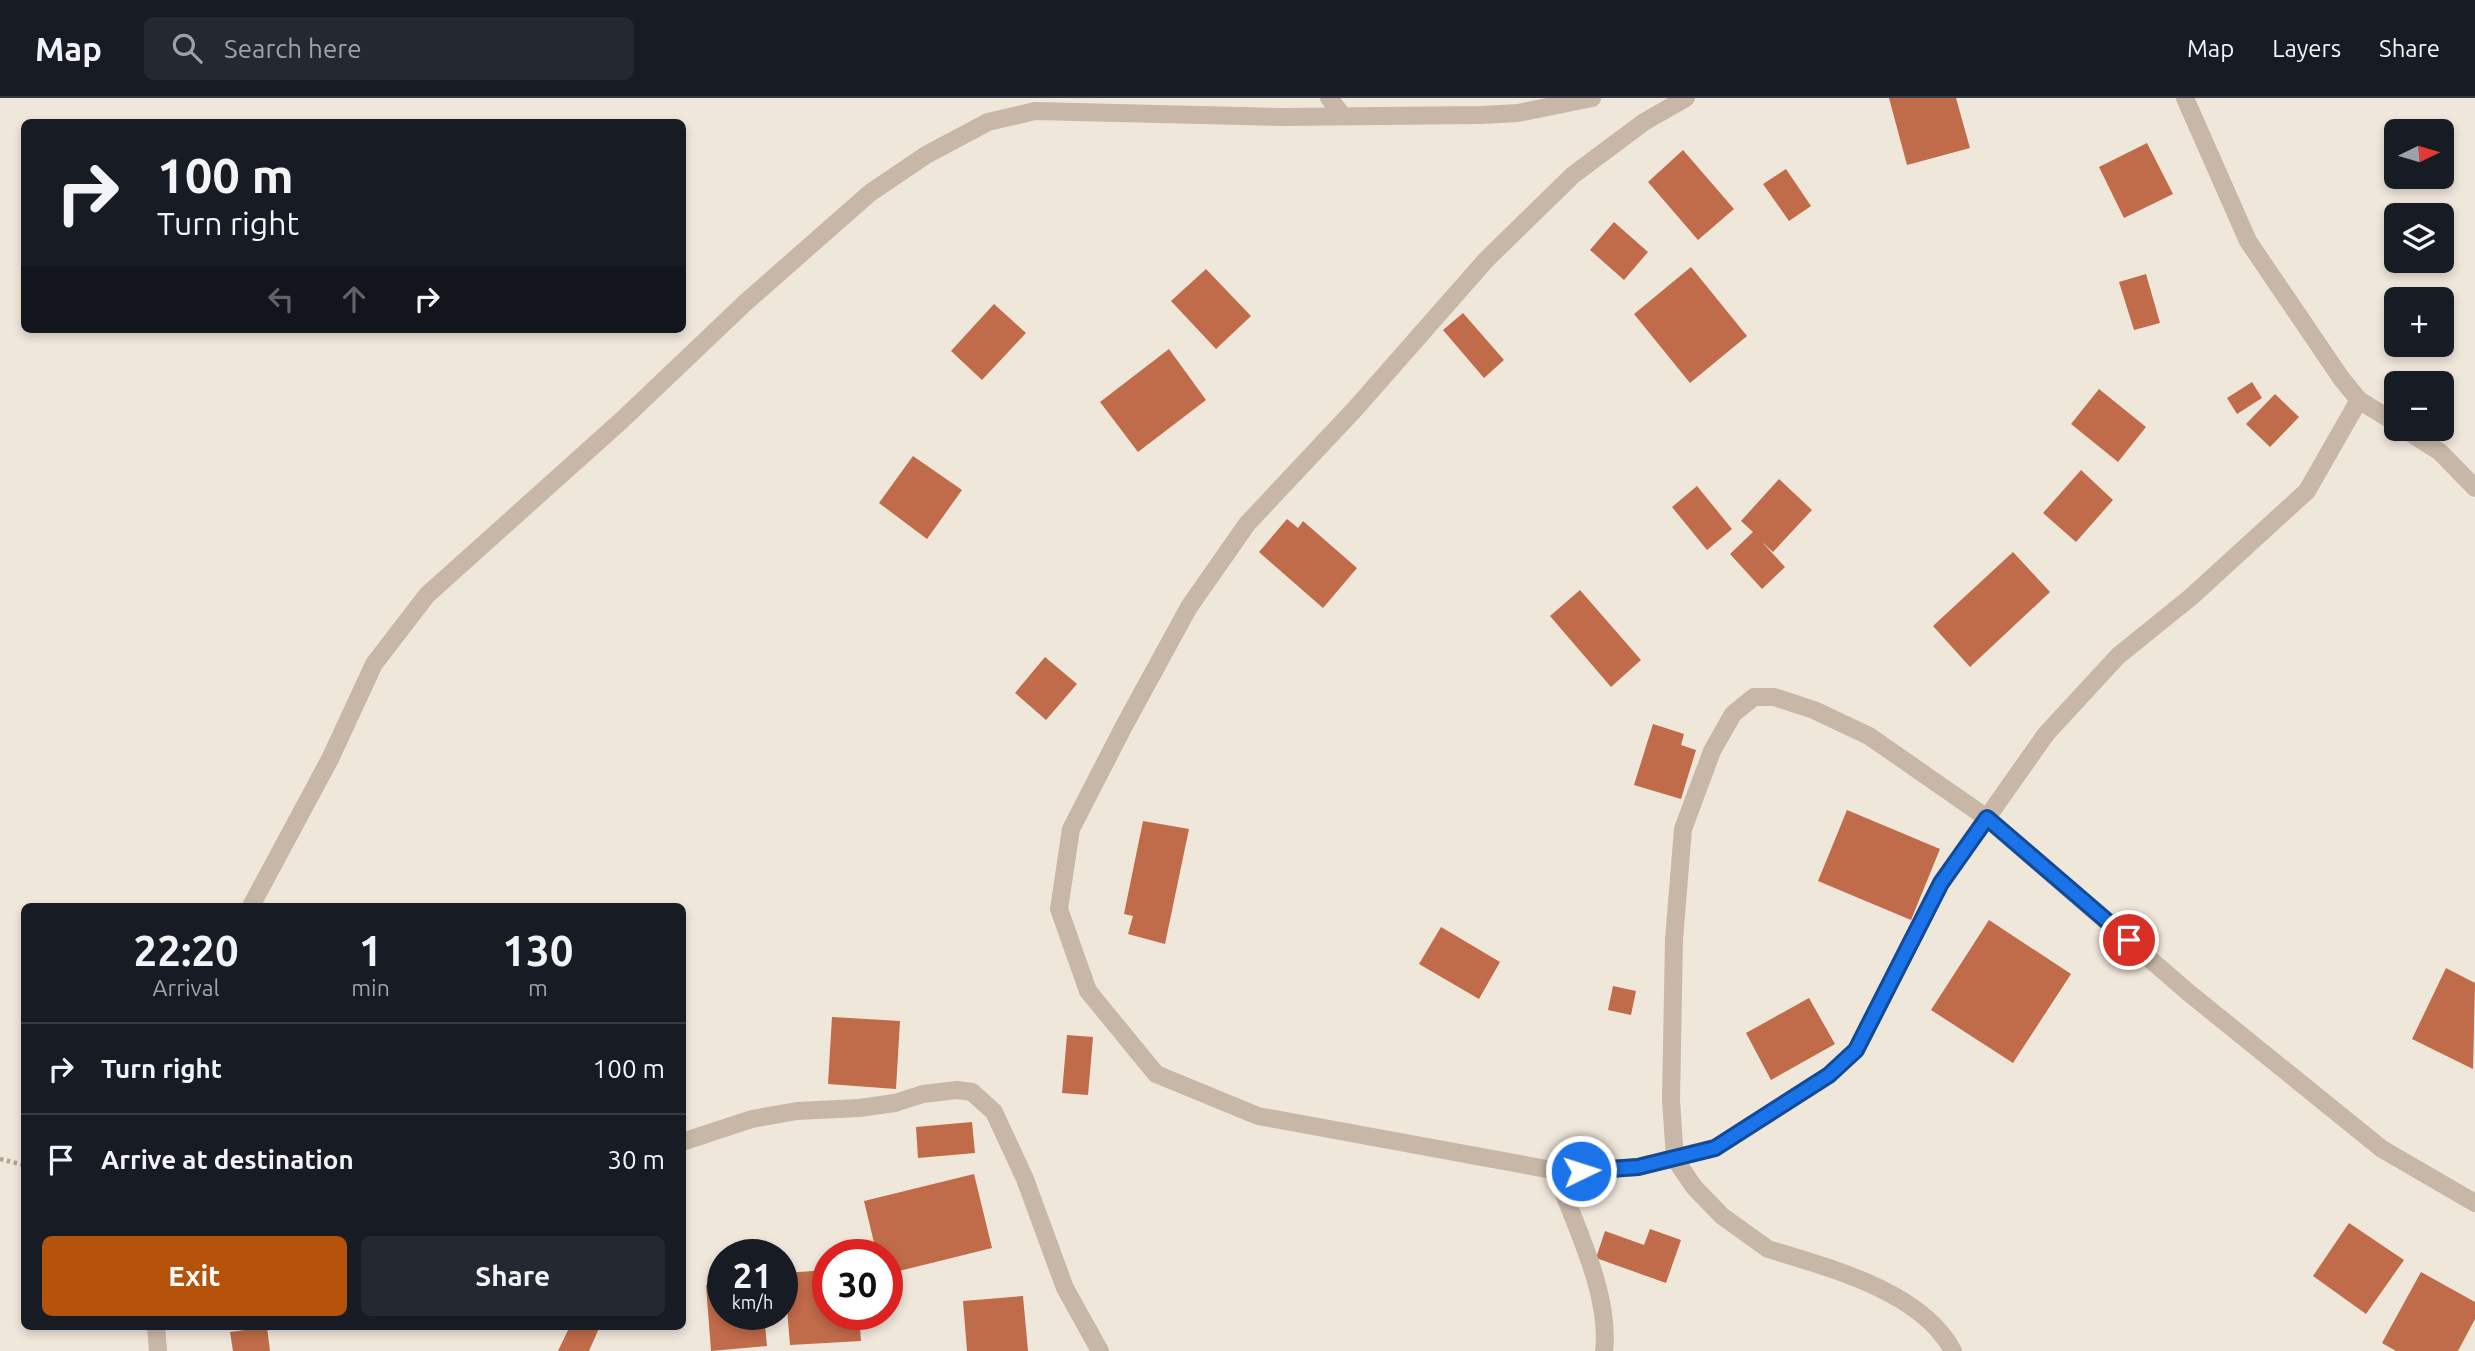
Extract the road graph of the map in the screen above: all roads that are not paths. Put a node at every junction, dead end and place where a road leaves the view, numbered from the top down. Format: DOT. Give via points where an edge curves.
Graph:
graph roads {
  1 [pos="1329,98"];
  2 [pos="1592,98"];
  3 [pos="1686,98"];
  4 [pos="2185,98"];
  5 [pos="1343,116"];
  6 [pos="2359,400"];
  7 [pos="2384,416"];
  8 [pos="2423,441"];
  9 [pos="2475,488"];
  10 [pos="1987,818"];
  11 [pos="253,903"];
  12 [pos="686,1141"];
  13 [pos="1675,1159"];
  14 [pos="1555,1171"];
  15 [pos="2475,1203"];
  16 [pos="156,1330"];
  17 [pos="159,1351"];
  18 [pos="1100,1351"];
  19 [pos="1604,1351"];
  20 [pos="1953,1351"];
  1 -- 5 [label="street"];
  2 -- 5 [label="street" via="1518,113"];
  3 -- 14 [label="street" via="1644,122 1573,174 1486,260 1248,524 1189,607 1070,829 1059,909 1088,990 1156,1074 1258,1116"];
  4 -- 6 [label="street" via="2248,241"];
  5 -- 11 [label="street" via="1035,111 988,122 926,155 870,193 427,595 374,664 330,759"];
  6 -- 7 [label="street"];
  6 -- 10 [label="street" via="2307,491 2191,597 2118,656 2046,734"];
  8 -- 9 [label="street"];
  10 -- 13 [label="street" via="1941,883 1856,1050 1829,1075 1745,1130 1715,1148"];
  10 -- 13 [label="street" via="1869,736 1814,710 1774,697 1754,697 1733,714 1712,751 1683,829 1674,939 1671,1100"];
  10 -- 15 [label="street" via="2189,993 2372,1141"];
  12 -- 18 [label="street" via="752,1119 797,1111 859,1108 923,1094 972,1092 994,1112 1025,1179 1065,1288"];
  13 -- 14 [label="street" via="1638,1167"];
  13 -- 20 [label="street" via="1712,1207 1750,1238 1898,1298 1934,1323"];
  14 -- 19 [label="street" via="1599,1294"];
  16 -- 17 [label="street"];
}
